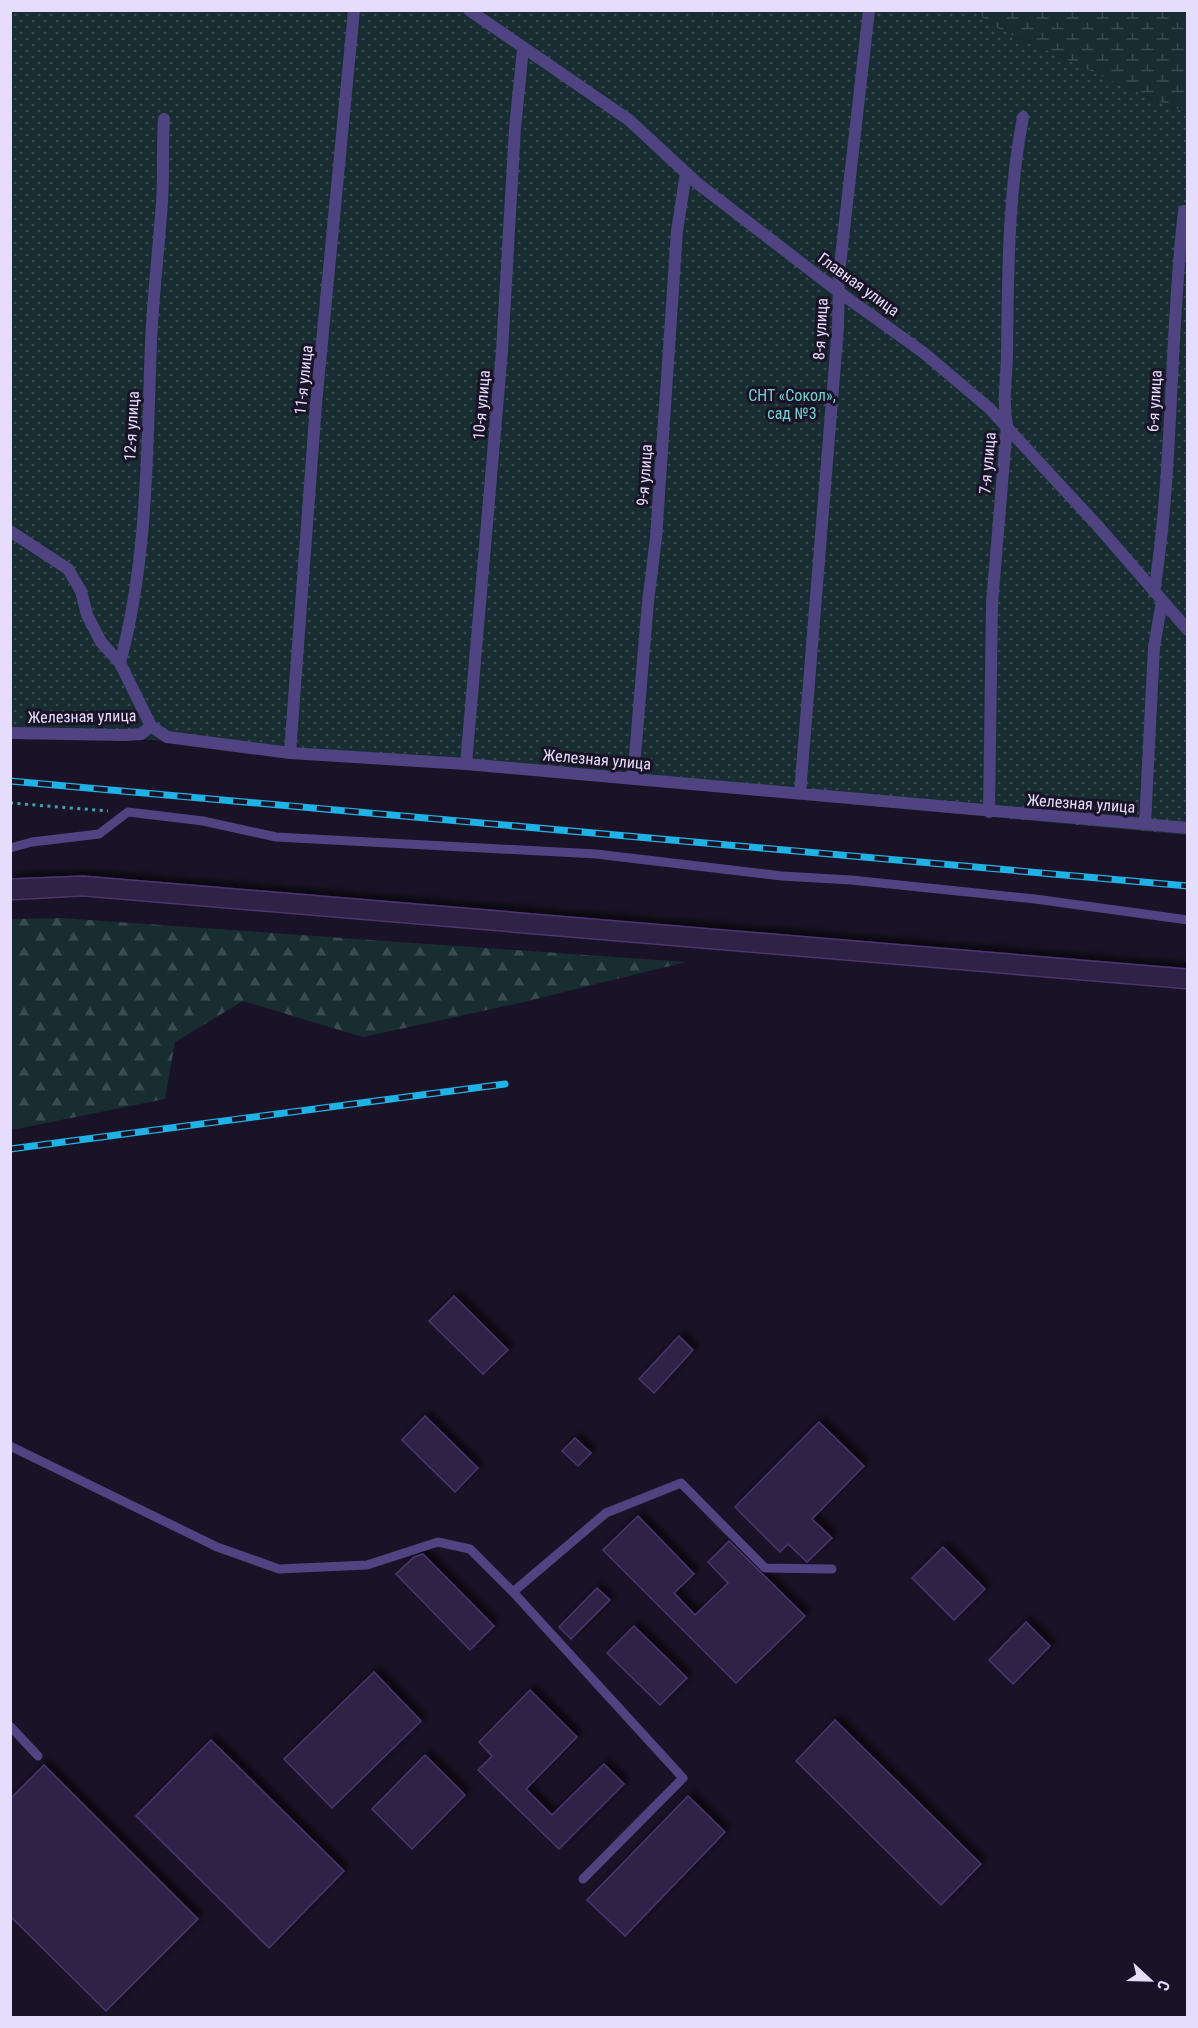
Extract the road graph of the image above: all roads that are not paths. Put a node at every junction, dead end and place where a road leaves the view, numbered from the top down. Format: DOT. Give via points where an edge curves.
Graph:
graph roads {
  1 [pos="354,10"];
  2 [pos="469,10"];
  3 [pos="869,10"];
  4 [pos="523,49"];
  5 [pos="1023,117"];
  6 [pos="164,119"];
  7 [pos="686,173"];
  8 [pos="1184,211"];
  9 [pos="839,292"];
  10 [pos="1007,425"];
  11 [pos="10,531"];
  12 [pos="1158,596"];
  13 [pos="1188,630"];
  14 [pos="120,663"];
  15 [pos="151,726"];
  16 [pos="10,733"];
  17 [pos="290,753"];
  18 [pos="466,764"];
  19 [pos="633,779"];
  20 [pos="800,793"];
  21 [pos="989,812"];
  22 [pos="1145,824"];
  23 [pos="1188,828"];
  24 [pos="10,848"];
  25 [pos="1188,920"];
  26 [pos="10,1446"];
  27 [pos="832,1569"];
  28 [pos="513,1592"];
  29 [pos="10,1726"];
  30 [pos="38,1756"];
  31 [pos="583,1879"];
  1 -- 17 [label="street, 11-я улица" via="316,404"];
  2 -- 4 [label="street, Главная улица"];
  3 -- 9 [label="street, 8-я улица"];
  4 -- 7 [label="street, Главная улица" via="628,120"];
  4 -- 18 [label="street, 10-я улица" via="502,351"];
  5 -- 10 [label="street, 7-я улица" via="1014,165 1007,261 1003,408"];
  6 -- 14 [label="street, 12-я улица" via="148,440 138,561 129,630"];
  7 -- 9 [label="street, Главная улица"];
  7 -- 19 [label="street, 9-я улица" via="677,231 656,538"];
  8 -- 12 [label="street, 6-я улица" via="1176,274"];
  9 -- 10 [label="street, Главная улица" via="924,353"];
  9 -- 20 [label="street, 8-я улица"];
  10 -- 12 [label="street, Главная улица"];
  10 -- 21 [label="street, 7-я улица" via="992,603"];
  11 -- 14 [label="street" via="68,569 101,642"];
  12 -- 13 [label="street, Главная улица"];
  12 -- 22 [label="street, 6-я улица"];
  14 -- 15 [label="street"];
  15 -- 16 [label="street, Железная улица" via="141,734 126,735"];
  15 -- 17 [label="street, Железная улица" via="167,737"];
  17 -- 18 [label="street, Железная улица"];
  18 -- 19 [label="street, Железная улица"];
  19 -- 20 [label="street, Железная улица"];
  20 -- 21 [label="street, Железная улица"];
  21 -- 22 [label="street, Железная улица"];
  22 -- 23 [label="street, Железная улица"];
  24 -- 25 [label="lane" via="99,834 128,812 203,821 276,837 596,854 1035,899"];
  26 -- 28 [label="lane" via="217,1547 279,1569 367,1565 438,1542 470,1549"];
  27 -- 28 [label="lane" via="765,1568 681,1483 606,1513"];
  28 -- 31 [label="lane" via="683,1778"];
  29 -- 30 [label="lane"];
}
